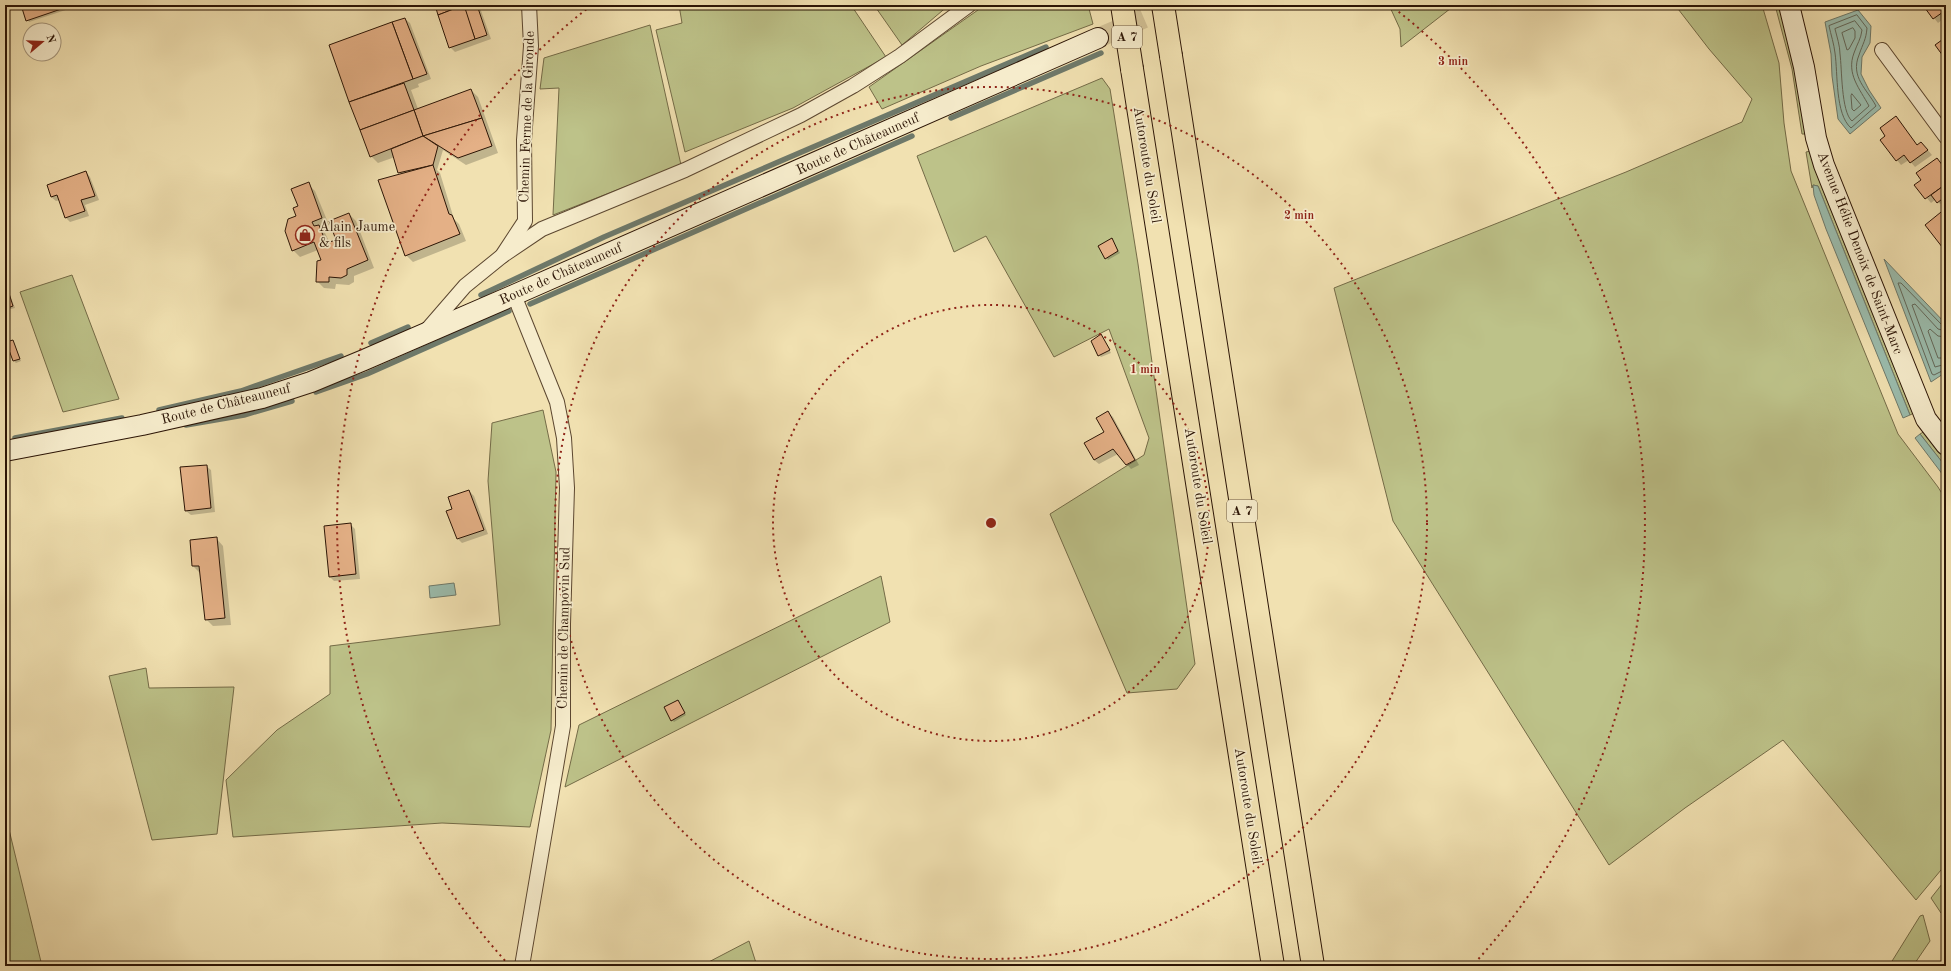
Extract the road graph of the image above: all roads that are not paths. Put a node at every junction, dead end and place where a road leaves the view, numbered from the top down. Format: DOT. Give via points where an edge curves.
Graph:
graph roads {
  1 [pos="529,5"];
  2 [pos="969,5"];
  3 [pos="1122,5"];
  4 [pos="1163,5"];
  5 [pos="1789,5"];
  6 [pos="1098,38"];
  7 [pos="1882,50"];
  8 [pos="1946,137"];
  9 [pos="502,256"];
  10 [pos="514,295"];
  11 [pos="425,333"];
  12 [pos="1946,445"];
  13 [pos="5,451"];
  14 [pos="522,966"];
  15 [pos="1274,966"];
  16 [pos="1313,966"];
  1 -- 9 [label="street, Chemin Ferme de la Gironde" via="531,46 524,140 525,221"];
  2 -- 9 [label="street" via="900,56 801,115 685,170 542,229"];
  3 -- 15 [label="highway, Autoroute du Soleil / A 7, bridge"];
  4 -- 16 [label="highway, A 7, bridge"];
  5 -- 12 [label="main road, Avenue Hélie Denoix de Saint-Marc" via="1804,67 1816,138 1824,165 1926,419"];
  6 -- 10 [label="main road, Route de Châteauneuf"];
  7 -- 8 [label="street"];
  9 -- 11 [label="street, Chemin Ferme de la Gironde" via="465,286"];
  10 -- 11 [label="main road, Route de Châteauneuf"];
  10 -- 14 [label="street, Chemin de Champovin Sud" via="557,402 564,438 567,488 563,726"];
  11 -- 13 [label="main road, Route de Châteauneuf" via="357,363 262,398 142,425"];
}
